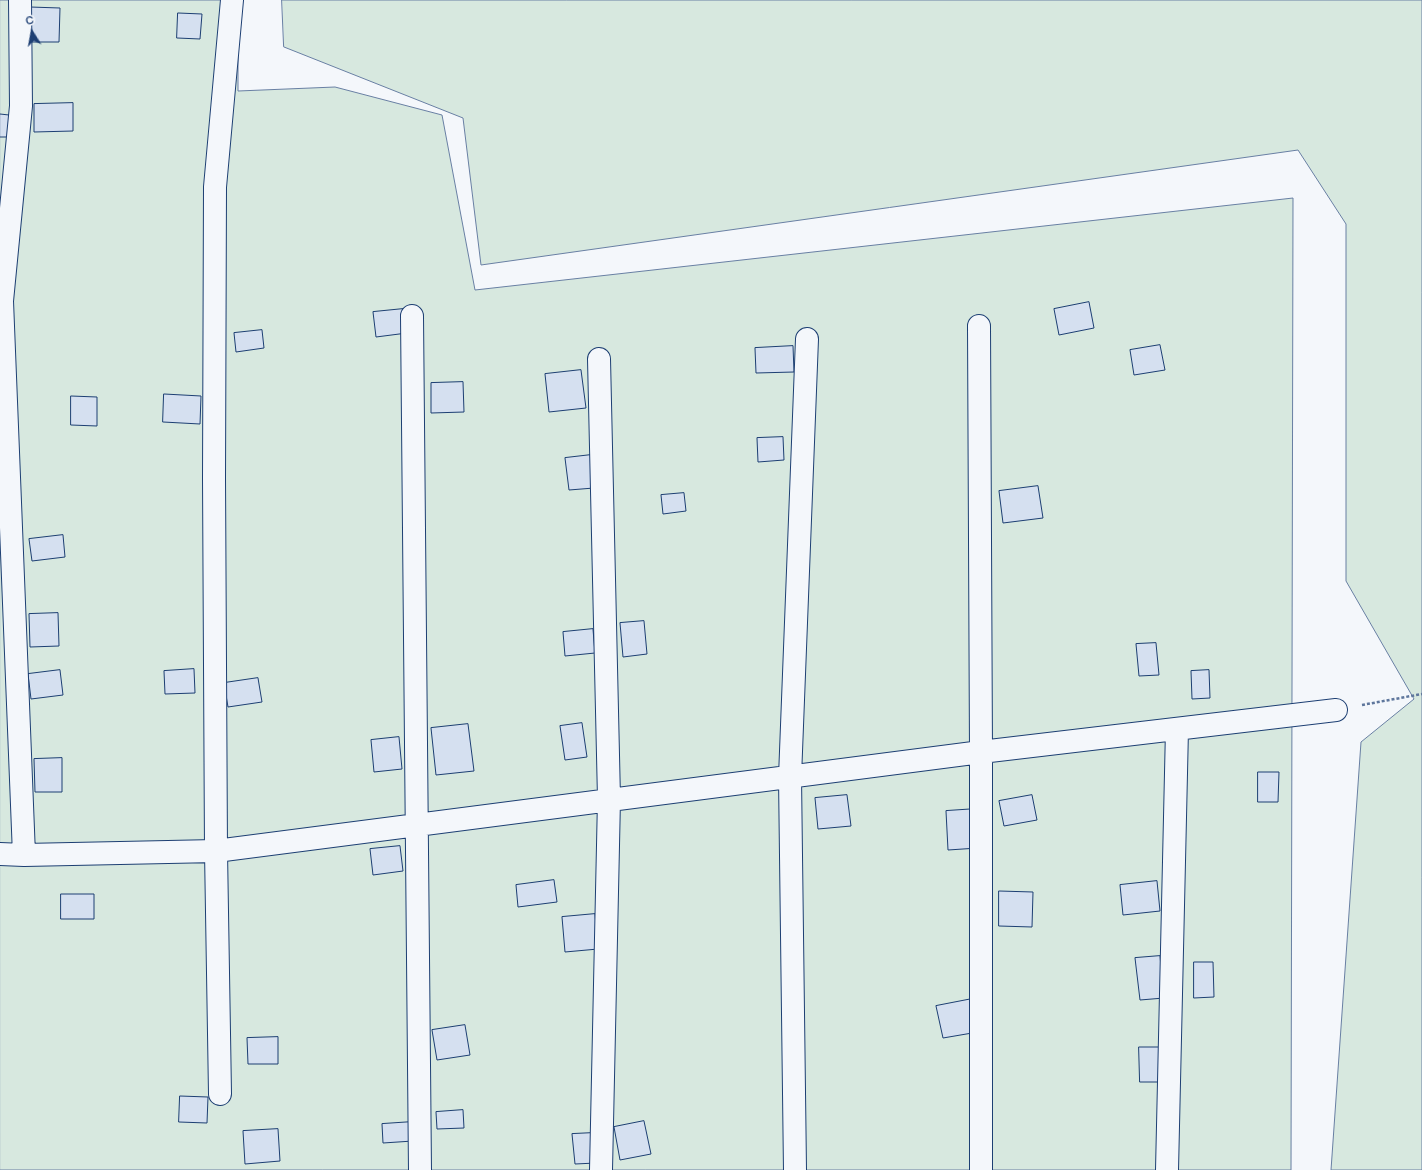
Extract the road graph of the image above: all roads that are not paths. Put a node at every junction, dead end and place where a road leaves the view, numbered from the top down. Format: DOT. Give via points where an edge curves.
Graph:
graph roads {
  1 [pos="20,0"];
  2 [pos="232,0"];
  3 [pos="412,316"];
  4 [pos="979,326"];
  5 [pos="807,339"];
  6 [pos="599,359"];
  7 [pos="1336,710"];
  8 [pos="1177,729"];
  9 [pos="981,752"];
  10 [pos="790,777"];
  11 [pos="609,799"];
  12 [pos="417,824"];
  13 [pos="216,850"];
  14 [pos="0,854"];
  15 [pos="24,855"];
  16 [pos="220,1094"];
  17 [pos="420,1170"];
  18 [pos="601,1170"];
  19 [pos="795,1170"];
  20 [pos="981,1170"];
  21 [pos="1167,1170"];
  1 -- 15 [label="street" via="21,106 2,301"];
  2 -- 13 [label="street" via="216,187"];
  3 -- 12 [label="street"];
  4 -- 9 [label="street"];
  5 -- 10 [label="street"];
  6 -- 11 [label="street"];
  7 -- 8 [label="street"];
  8 -- 9 [label="street"];
  8 -- 21 [label="street"];
  9 -- 10 [label="street"];
  9 -- 20 [label="street"];
  10 -- 11 [label="street"];
  10 -- 19 [label="street"];
  11 -- 12 [label="street"];
  11 -- 18 [label="street"];
  12 -- 13 [label="street"];
  12 -- 17 [label="street"];
  13 -- 15 [label="street"];
  13 -- 16 [label="street"];
  14 -- 15 [label="street"];
}
